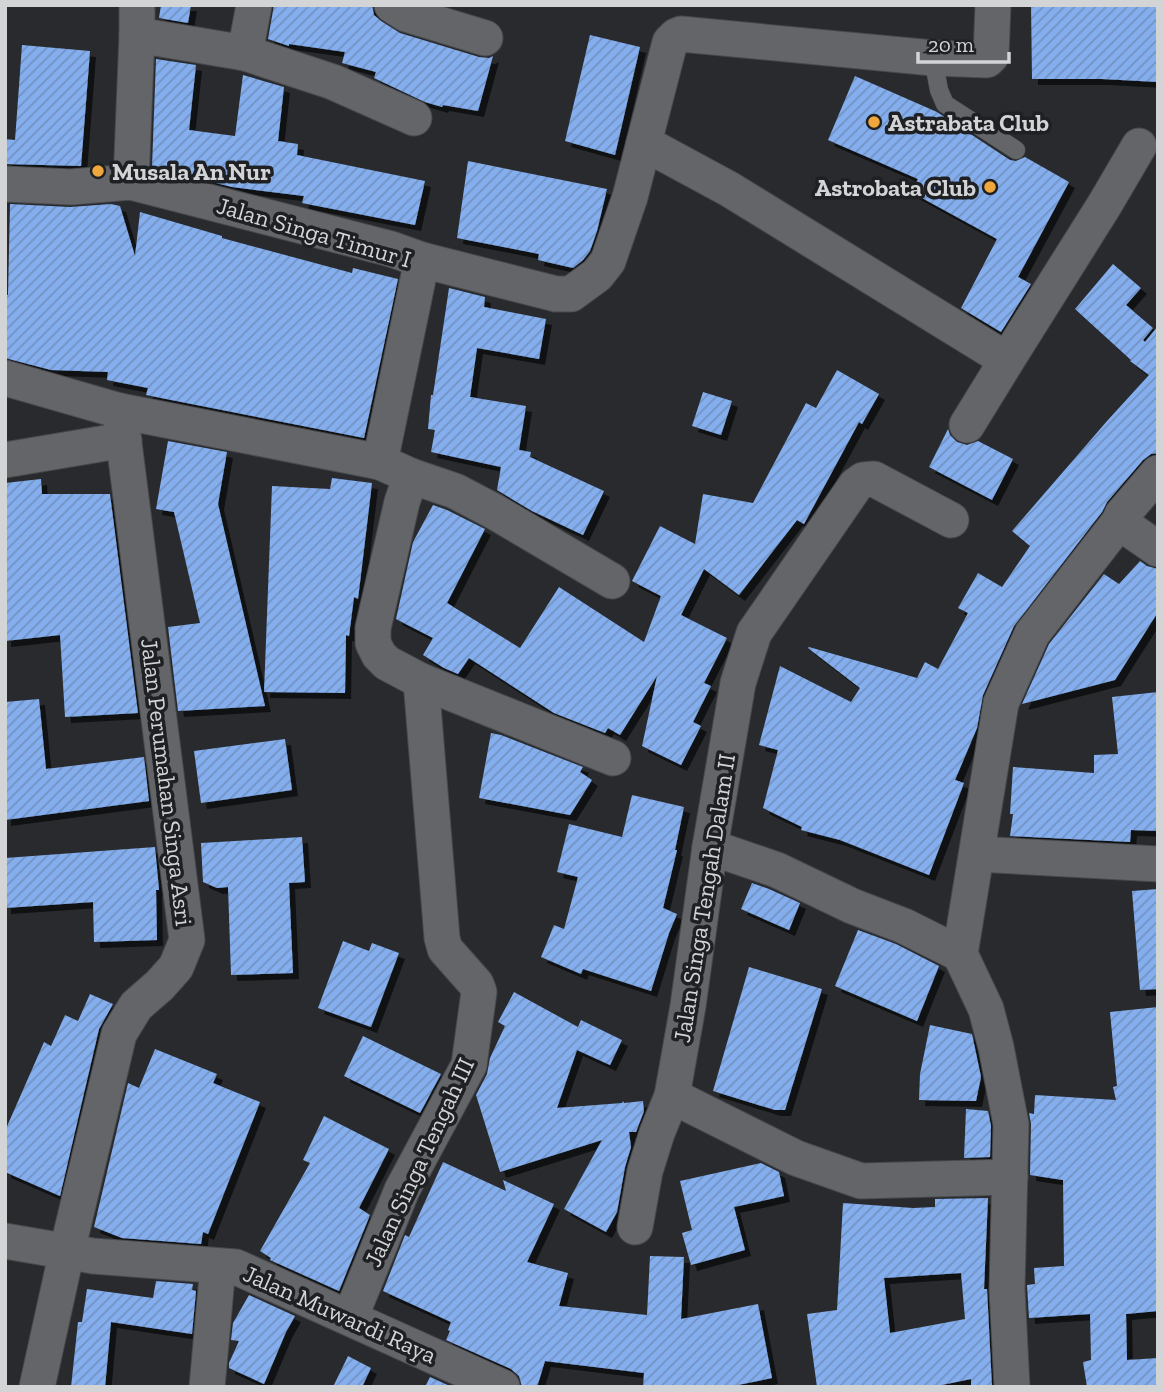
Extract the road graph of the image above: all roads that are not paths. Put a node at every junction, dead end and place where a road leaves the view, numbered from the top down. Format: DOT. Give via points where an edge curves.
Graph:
graph roads {
  1 [pos="254,5"];
  2 [pos="392,5"];
  3 [pos="993,5"];
  4 [pos="137,20"];
  5 [pos="485,38"];
  6 [pos="245,53"];
  7 [pos="933,58"];
  8 [pos="414,118"];
  9 [pos="644,143"];
  10 [pos="1139,146"];
  11 [pos="1016,150"];
  12 [pos="131,182"];
  13 [pos="5,184"];
  14 [pos="422,260"];
  15 [pos="1007,360"];
  16 [pos="5,378"];
  17 [pos="968,425"];
  18 [pos="122,426"];
  19 [pos="5,460"];
  20 [pos="380,462"];
  21 [pos="1158,473"];
  22 [pos="411,476"];
  23 [pos="951,520"];
  24 [pos="1119,522"];
  25 [pos="1158,549"];
  26 [pos="612,581"];
  27 [pos="421,681"];
  28 [pos="613,758"];
  29 [pos="710,847"];
  30 [pos="977,854"];
  31 [pos="1158,863"];
  32 [pos="960,954"];
  33 [pos="672,1096"];
  34 [pos="1010,1177"];
  35 [pos="635,1227"];
  36 [pos="5,1241"];
  37 [pos="67,1251"];
  38 [pos="218,1266"];
  39 [pos="349,1318"];
  40 [pos="37,1387"];
  41 [pos="206,1387"];
  42 [pos="501,1387"];
  43 [pos="1012,1387"];
  1 -- 6 [label="street"];
  2 -- 5 [label="street" via="406,14"];
  3 -- 7 [label="street" via="988,60"];
  4 -- 6 [label="street"];
  4 -- 12 [label="street"];
  6 -- 8 [label="street" via="333,82"];
  7 -- 9 [label="street" via="681,34 670,42"];
  7 -- 11 [label="lane" via="945,104"];
  9 -- 14 [label="street" via="608,261 571,294 555,294"];
  9 -- 15 [label="street" via="729,189"];
  10 -- 15 [label="street"];
  12 -- 13 [label="street, Jalan Singa Timur I" via="71,187"];
  12 -- 14 [label="street, Jalan Singa Timur I"];
  14 -- 20 [label="street, Jalan Singa Timur I"];
  15 -- 17 [label="street"];
  16 -- 18 [label="street"];
  18 -- 19 [label="street"];
  18 -- 20 [label="street"];
  18 -- 37 [label="street, Jalan Perumahan Singa Asri" via="187,940 176,967 136,1006 119,1034"];
  20 -- 22 [label="street"];
  21 -- 24 [label="street"];
  22 -- 26 [label="street" via="465,496"];
  22 -- 27 [label="street" via="387,565 373,643 387,663"];
  23 -- 29 [label="street, Jalan Singa Tengah Dalam II" via="874,479 856,485 754,633 738,682"];
  24 -- 25 [label="street"];
  24 -- 30 [label="street" via="1032,634 1001,703"];
  27 -- 28 [label="street"];
  27 -- 39 [label="street, Jalan Singa Tengah III" via="442,938 445,949 476,984 478,1005 468,1065 402,1190"];
  29 -- 32 [label="street" via="777,870"];
  29 -- 33 [label="street, Jalan Singa Tengah Dalam II"];
  30 -- 31 [label="street"];
  30 -- 32 [label="street"];
  32 -- 34 [label="street" via="986,1009 996,1047 1011,1124"];
  33 -- 34 [label="street" via="796,1158 861,1181"];
  33 -- 35 [label="street, Jalan Singa Tengah Dalam II" via="646,1171"];
  34 -- 43 [label="street" via="1007,1289"];
  36 -- 37 [label="street, Jalan Muwardi Raya"];
  37 -- 38 [label="street, Jalan Muwardi Raya"];
  37 -- 40 [label="street, Jalan Perumahan Singa Asri"];
  38 -- 39 [label="street, Jalan Muwardi Raya" via="236,1267"];
  38 -- 41 [label="street"];
  39 -- 42 [label="street, Jalan Muwardi Raya"];
}
